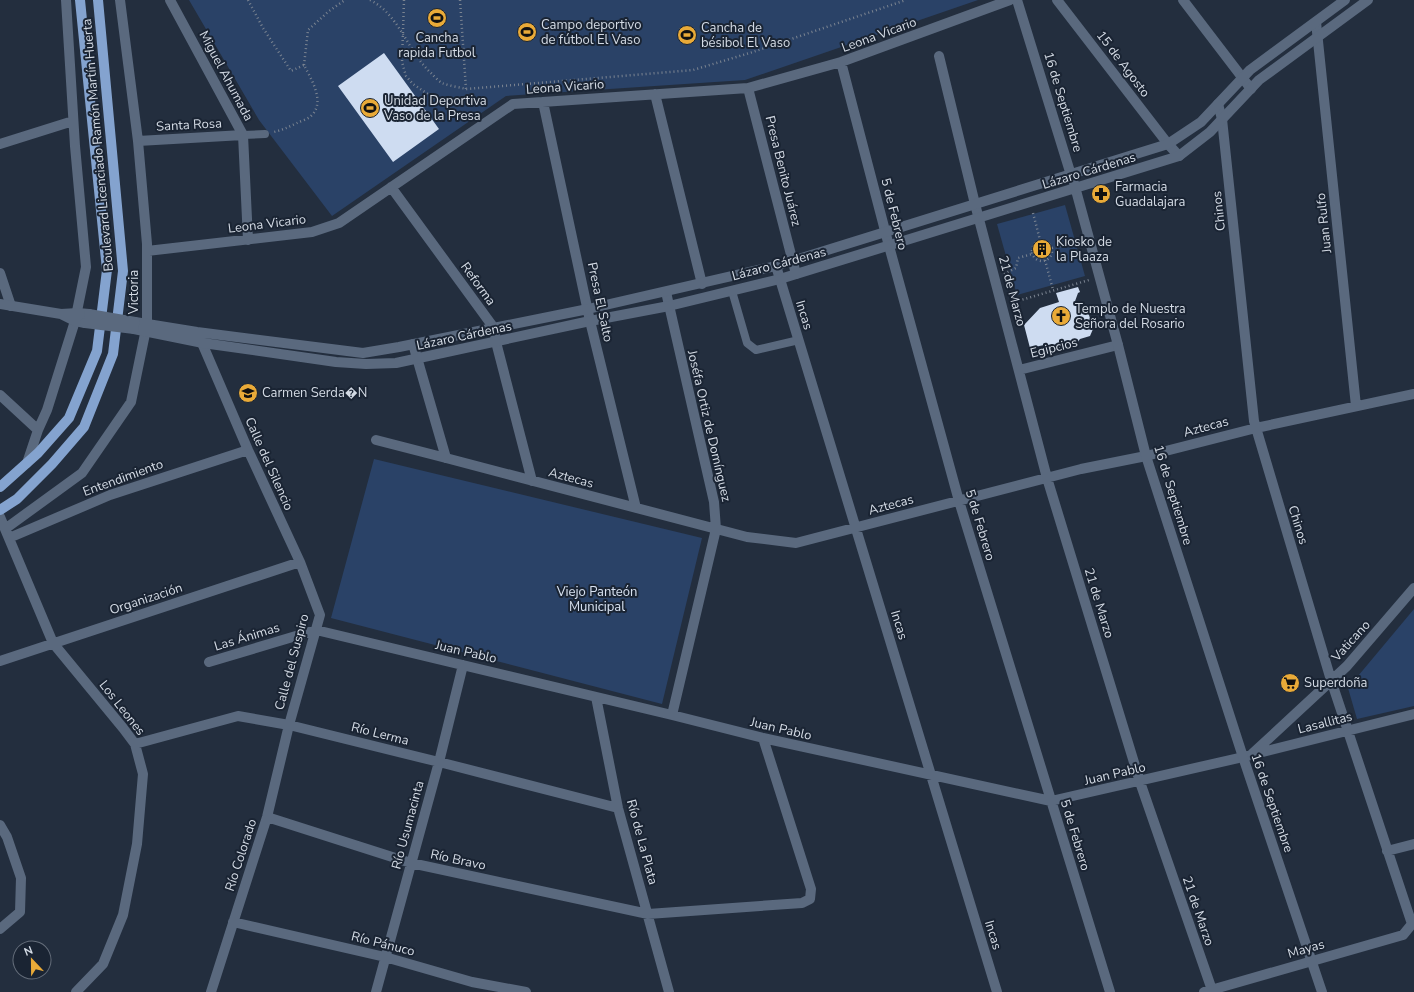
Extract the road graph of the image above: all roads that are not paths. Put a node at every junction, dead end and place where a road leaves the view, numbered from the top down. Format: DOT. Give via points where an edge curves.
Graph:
graph roads {
  1 [pos="66,0"];
  2 [pos="80,0"];
  3 [pos="98,0"];
  4 [pos="120,0"];
  5 [pos="170,0"];
  6 [pos="1010,0"];
  7 [pos="1017,0"];
  8 [pos="1057,0"];
  9 [pos="1183,0"];
  10 [pos="1345,0"];
  11 [pos="1368,0"];
  12 [pos="1316,22"];
  13 [pos="1318,38"];
  14 [pos="939,56"];
  15 [pos="842,62"];
  16 [pos="1242,78"];
  17 [pos="748,88"];
  18 [pos="1251,89"];
  19 [pos="655,94"];
  20 [pos="543,102"];
  21 [pos="1218,104"];
  22 [pos="1222,119"];
  23 [pos="74,121"];
  24 [pos="265,134"];
  25 [pos="243,135"];
  26 [pos="138,141"];
  27 [pos="0,144"];
  28 [pos="1168,144"];
  29 [pos="1179,156"];
  30 [pos="1071,175"];
  31 [pos="391,187"];
  32 [pos="1075,188"];
  33 [pos="975,204"];
  34 [pos="979,218"];
  35 [pos="886,232"];
  36 [pos="248,240"];
  37 [pos="889,246"];
  38 [pos="147,251"];
  39 [pos="793,261"];
  40 [pos="776,266"];
  41 [pos="0,274"];
  42 [pos="796,274"];
  43 [pos="780,280"];
  44 [pos="702,284"];
  45 [pos="732,291"];
  46 [pos="666,292"];
  47 [pos="0,304"];
  48 [pos="11,306"];
  49 [pos="669,306"];
  50 [pos="588,309"];
  51 [pos="82,318"];
  52 [pos="590,321"];
  53 [pos="146,328"];
  54 [pos="494,328"];
  55 [pos="197,332"];
  56 [pos="799,340"];
  57 [pos="496,342"];
  58 [pos="203,343"];
  59 [pos="413,344"];
  60 [pos="1118,345"];
  61 [pos="417,360"];
  62 [pos="1019,370"];
  63 [pos="1414,394"];
  64 [pos="0,395"];
  65 [pos="1356,406"];
  66 [pos="1256,428"];
  67 [pos="38,430"];
  68 [pos="376,440"];
  69 [pos="248,450"];
  70 [pos="1146,456"];
  71 [pos="446,458"];
  72 [pos="27,463"];
  73 [pos="14,476"];
  74 [pos="1047,478"];
  75 [pos="0,479"];
  76 [pos="532,481"];
  77 [pos="0,487"];
  78 [pos="959,501"];
  79 [pos="636,508"];
  80 [pos="0,510"];
  81 [pos="0,517"];
  82 [pos="856,528"];
  83 [pos="716,529"];
  84 [pos="7,533"];
  85 [pos="300,562"];
  86 [pos="1414,588"];
  87 [pos="316,630"];
  88 [pos="53,643"];
  89 [pos="0,661"];
  90 [pos="209,662"];
  91 [pos="463,665"];
  92 [pos="1331,680"];
  93 [pos="596,697"];
  94 [pos="1414,714"];
  95 [pos="672,715"];
  96 [pos="289,725"];
  97 [pos="1348,730"];
  98 [pos="763,738"];
  99 [pos="135,744"];
  100 [pos="1247,756"];
  101 [pos="439,762"];
  102 [pos="931,776"];
  103 [pos="1140,782"];
  104 [pos="1051,801"];
  105 [pos="618,808"];
  106 [pos="267,817"];
  107 [pos="0,826"];
  108 [pos="1414,844"];
  109 [pos="1387,851"];
  110 [pos="411,863"];
  111 [pos="648,914"];
  112 [pos="233,922"];
  113 [pos="1412,924"];
  114 [pos="0,929"];
  115 [pos="385,957"];
  116 [pos="1312,961"];
  117 [pos="1208,991"];
  118 [pos="76,992"];
  119 [pos="211,992"];
  120 [pos="376,992"];
  121 [pos="526,992"];
  122 [pos="669,992"];
  123 [pos="996,992"];
  124 [pos="1110,992"];
  125 [pos="1322,992"];
  1 -- 23 [label="street"];
  2 -- 72 [label="main road, Boulevard Licenciado Ramón Martín Huerta" via="107,270 97,351 70,418"];
  3 -- 80 [label="main road, Boulevard Licenciado Ramón Martín Huerta" via="123,271 114,354 84,427 17,499"];
  4 -- 26 [label="street, Victoria"];
  5 -- 25 [label="street, Miguel Ahumada"];
  6 -- 15 [label="street, Leona Vicario"];
  7 -- 30 [label="street, 16 de Septiembre"];
  8 -- 28 [label="street, 15 de Agosto"];
  9 -- 16 [label="street"];
  10 -- 12 [label="street, Lázaro Cárdenas"];
  11 -- 13 [label="street, Lázaro Cárdenas"];
  12 -- 13 [label="street, Juan Rulfo"];
  12 -- 16 [label="street, Lázaro Cárdenas"];
  13 -- 18 [label="street, Lázaro Cárdenas"];
  13 -- 65 [label="street, Juan Rulfo"];
  14 -- 33 [label="street"];
  15 -- 17 [label="street, Leona Vicario"];
  15 -- 35 [label="street, 5 de Febrero"];
  16 -- 18 [label="street"];
  16 -- 21 [label="street, Lázaro Cárdenas"];
  17 -- 19 [label="street, Leona Vicario"];
  17 -- 39 [label="street, Presa Benito Juárez"];
  18 -- 22 [label="street, Lázaro Cárdenas"];
  19 -- 20 [label="street, Leona Vicario"];
  19 -- 44 [label="street"];
  20 -- 31 [label="street, Leona Vicario" via="513,104"];
  20 -- 50 [label="street, Presa El Salto"];
  21 -- 22 [label="street, Chinos"];
  21 -- 28 [label="street, Lázaro Cárdenas" via="1201,122"];
  22 -- 29 [label="street, Lázaro Cárdenas" via="1210,132"];
  22 -- 66 [label="street, Chinos"];
  23 -- 27 [label="street"];
  23 -- 51 [label="street" via="86,267"];
  24 -- 25 [label="lane, Santa Rosa"];
  25 -- 26 [label="street, Santa Rosa"];
  25 -- 36 [label="street, Miguel Ahumada"];
  26 -- 38 [label="street, Victoria"];
  28 -- 29 [label="street, 15 de Agosto"];
  28 -- 30 [label="street, Lázaro Cárdenas"];
  29 -- 32 [label="street, Lázaro Cárdenas"];
  30 -- 32 [label="street, 16 de Septiembre"];
  30 -- 33 [label="street, Lázaro Cárdenas"];
  31 -- 36 [label="street, Leona Vicario" via="338,223 312,232"];
  31 -- 54 [label="street, Reforma"];
  32 -- 34 [label="street, Lázaro Cárdenas"];
  32 -- 60 [label="street, 16 de Septiembre"];
  33 -- 34 [label="street, 21 de Marzo"];
  33 -- 35 [label="street, Lázaro Cárdenas"];
  34 -- 37 [label="street, Lázaro Cárdenas"];
  34 -- 62 [label="street, 21 de Marzo"];
  35 -- 37 [label="street, 5 de Febrero"];
  35 -- 39 [label="street, Lázaro Cárdenas"];
  36 -- 38 [label="street, Leona Vicario"];
  37 -- 42 [label="street, Lázaro Cárdenas"];
  37 -- 78 [label="street, 5 de Febrero"];
  38 -- 53 [label="street, Victoria"];
  39 -- 40 [label="street, Lázaro Cárdenas"];
  39 -- 42 [label="street, Presa Benito Juárez"];
  40 -- 43 [label="street, Incas"];
  40 -- 44 [label="street, Lázaro Cárdenas"];
  41 -- 48 [label="street"];
  42 -- 43 [label="street, Lázaro Cárdenas"];
  43 -- 45 [label="street, Lázaro Cárdenas"];
  43 -- 56 [label="street, Incas"];
  44 -- 46 [label="street, Lázaro Cárdenas"];
  45 -- 49 [label="street, Lázaro Cárdenas"];
  45 -- 56 [label="lane" via="747,343 756,350"];
  46 -- 49 [label="street, Joséfa Ortiz de Domínguez"];
  46 -- 50 [label="street, Lázaro Cárdenas"];
  47 -- 48 [label="street, Lázaro Cárdenas"];
  48 -- 51 [label="street, Lázaro Cárdenas"];
  49 -- 52 [label="street, Lázaro Cárdenas"];
  49 -- 83 [label="street, Joséfa Ortiz de Domínguez" via="714,502"];
  50 -- 52 [label="street, Presa El Salto"];
  50 -- 54 [label="street, Lázaro Cárdenas"];
  51 -- 53 [label="street, Lázaro Cárdenas, bridge"];
  51 -- 67 [label="street"];
  52 -- 57 [label="street, Lázaro Cárdenas"];
  52 -- 79 [label="street, Presa El Salto"];
  53 -- 55 [label="street, Lázaro Cárdenas"];
  53 -- 58 [label="street, Lázaro Cárdenas"];
  53 -- 84 [label="street, Victoria" via="132,402 82,473"];
  54 -- 57 [label="street, Reforma"];
  54 -- 59 [label="street, Lázaro Cárdenas"];
  55 -- 58 [label="street, Calle del Silencio"];
  55 -- 59 [label="street, Lázaro Cárdenas" via="363,353"];
  56 -- 82 [label="street, Incas"];
  57 -- 61 [label="street, Lázaro Cárdenas"];
  57 -- 76 [label="street, Reforma"];
  58 -- 61 [label="street, Lázaro Cárdenas" via="336,362 366,364"];
  58 -- 69 [label="street, Calle del Silencio"];
  59 -- 61 [label="street"];
  60 -- 62 [label="street, Egipcios"];
  60 -- 70 [label="street, 16 de Septiembre"];
  61 -- 71 [label="street"];
  62 -- 74 [label="street, 21 de Marzo"];
  63 -- 65 [label="street, Aztecas"];
  64 -- 67 [label="street"];
  65 -- 66 [label="street, Aztecas"];
  66 -- 70 [label="street, Aztecas"];
  66 -- 92 [label="street, Chinos"];
  67 -- 72 [label="street"];
  68 -- 71 [label="street, Aztecas"];
  69 -- 84 [label="street, Entendimiento" via="110,495"];
  69 -- 85 [label="street, Calle del Silencio"];
  70 -- 74 [label="street, Aztecas"];
  70 -- 100 [label="street, 16 de Septiembre"];
  71 -- 76 [label="street, Aztecas"];
  72 -- 73 [label="main road, Boulevard Licenciado Ramón Martín Huerta"];
  73 -- 75 [label="street"];
  73 -- 77 [label="main road, Boulevard Licenciado Ramón Martín Huerta"];
  74 -- 78 [label="street, Aztecas"];
  74 -- 103 [label="street, 21 de Marzo"];
  76 -- 79 [label="street, Aztecas"];
  78 -- 82 [label="street, Aztecas"];
  78 -- 104 [label="street, 5 de Febrero"];
  79 -- 83 [label="street, Aztecas"];
  81 -- 84 [label="street, Los Leones"];
  82 -- 83 [label="street, Aztecas" via="796,544 747,537"];
  82 -- 102 [label="street, Incas"];
  83 -- 95 [label="street, Joséfa Ortiz de Domínguez"];
  84 -- 88 [label="street, Los Leones"];
  85 -- 87 [label="street, Calle del Suspiro" via="320,615"];
  85 -- 88 [label="street, Organización"];
  86 -- 92 [label="street, Vaticano" via="1348,666"];
  87 -- 90 [label="street, Las Ánimas"];
  87 -- 91 [label="street, Juan Pablo"];
  87 -- 96 [label="street, Calle del Suspiro"];
  88 -- 89 [label="street, Organización"];
  88 -- 99 [label="street, Los Leones"];
  91 -- 93 [label="street, Juan Pablo"];
  91 -- 101 [label="street, Río Usumacinta"];
  92 -- 97 [label="street, Chinos"];
  92 -- 100 [label="street, Vaticano"];
  93 -- 95 [label="street, Juan Pablo"];
  93 -- 105 [label="street, Río de La Plata"];
  94 -- 97 [label="street, Lasallitas"];
  95 -- 98 [label="street, Juan Pablo"];
  96 -- 99 [label="street, Río Lerma" via="238,716"];
  96 -- 101 [label="street, Río Lerma"];
  96 -- 106 [label="street, Río Colorado"];
  97 -- 100 [label="street, Lasallitas"];
  97 -- 109 [label="street, Chinos"];
  98 -- 102 [label="street, Juan Pablo"];
  98 -- 111 [label="street, Río Bravo" via="811,889 810,898 802,903"];
  99 -- 118 [label="street, Los Leones" via="143,774 137,844 123,915 103,964"];
  100 -- 103 [label="street, Juan Pablo"];
  100 -- 116 [label="street, 16 de Septiembre"];
  101 -- 105 [label="street, Río Lerma"];
  101 -- 110 [label="street, Río Usumacinta"];
  102 -- 104 [label="street, Juan Pablo"];
  102 -- 123 [label="street, Incas"];
  103 -- 104 [label="street, Juan Pablo"];
  103 -- 117 [label="street, 21 de Marzo"];
  104 -- 124 [label="street, 5 de Febrero"];
  105 -- 111 [label="street, Río de La Plata"];
  106 -- 110 [label="street, Río Bravo"];
  106 -- 112 [label="street, Río Colorado"];
  107 -- 114 [label="street" via="7,837 21,878 20,912"];
  108 -- 109 [label="street"];
  109 -- 113 [label="street, Chinos"];
  110 -- 111 [label="street, Río Bravo"];
  110 -- 115 [label="street, Río Usumacinta"];
  111 -- 122 [label="street, Río de La Plata"];
  112 -- 115 [label="street, Río Pánuco"];
  112 -- 119 [label="street, Río Colorado"];
  113 -- 116 [label="street, Mayas" via="1403,935"];
  115 -- 120 [label="street, Río Usumacinta"];
  115 -- 121 [label="street, Río Pánuco" via="472,982"];
  116 -- 117 [label="street, Mayas"];
  116 -- 125 [label="street, 16 de Septiembre"];
}
